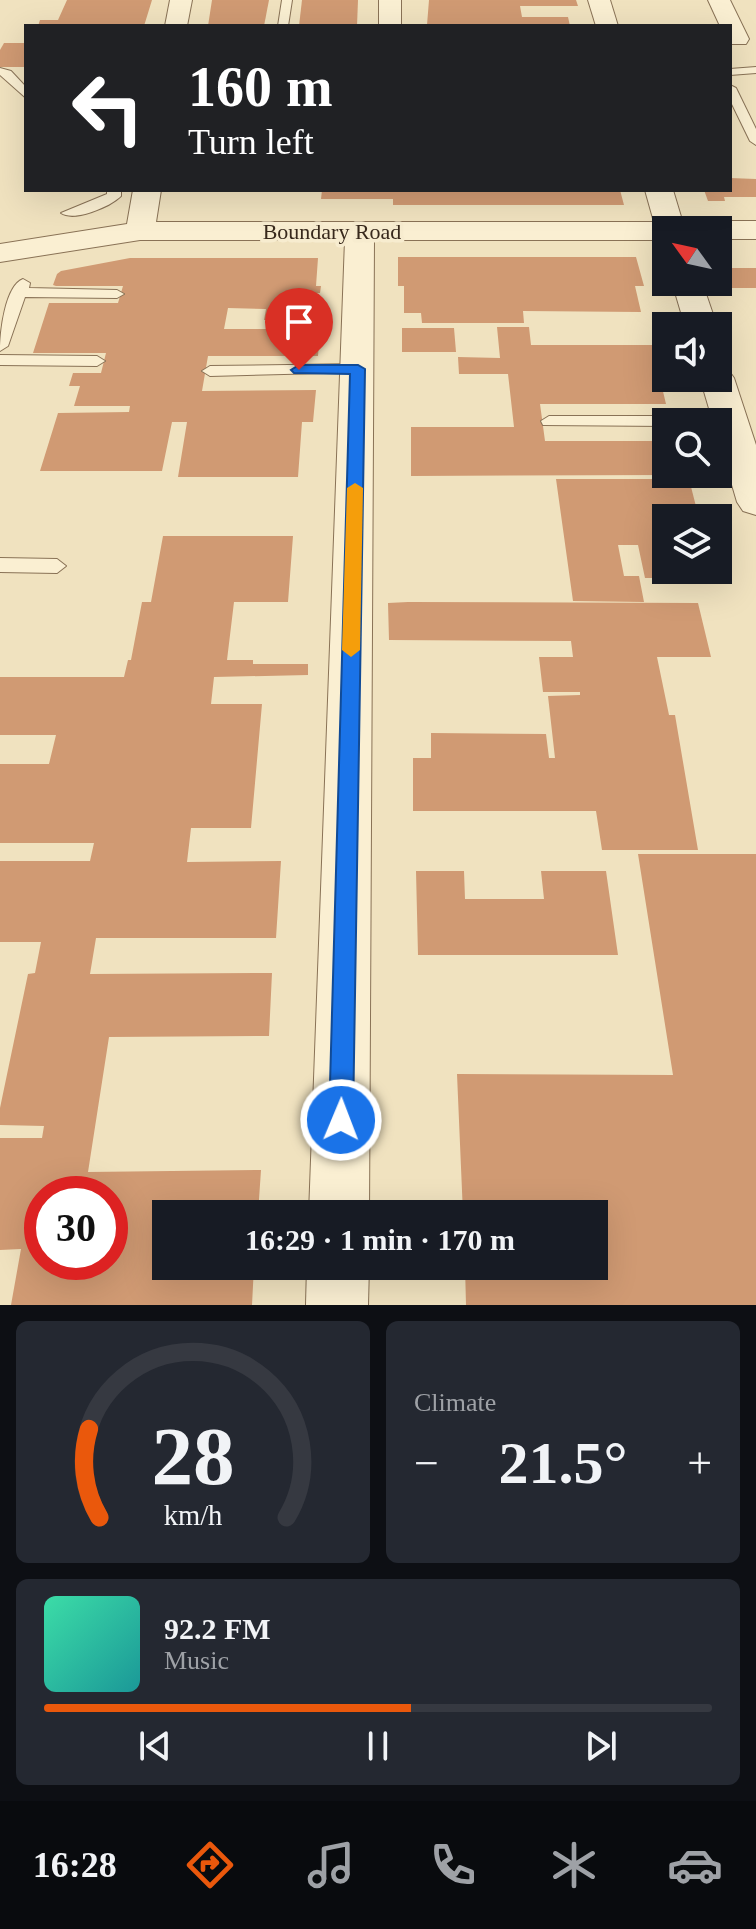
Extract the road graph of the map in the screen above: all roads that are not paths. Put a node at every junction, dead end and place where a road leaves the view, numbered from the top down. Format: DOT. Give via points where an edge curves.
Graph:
graph roads {
  1 [pos="181,0"];
  2 [pos="287,0"];
  3 [pos="390,0"];
  4 [pos="599,0"];
  5 [pos="719,0"];
  6 [pos="176,24"];
  7 [pos="283,24"];
  8 [pos="390,24"];
  9 [pos="606,24"];
  10 [pos="741,39"];
  11 [pos="756,70"];
  12 [pos="0,71"];
  13 [pos="732,72"];
  14 [pos="24,90"];
  15 [pos="732,92"];
  16 [pos="756,141"];
  17 [pos="114,192"];
  18 [pos="147,192"];
  19 [pos="659,192"];
  20 [pos="68,213"];
  21 [pos="665,216"];
  22 [pos="652,230"];
  23 [pos="732,230"];
  24 [pos="756,230"];
  25 [pos="140,231"];
  26 [pos="360,231"];
  27 [pos="0,253"];
  28 [pos="117,294"];
  29 [pos="0,346"];
  30 [pos="0,360"];
  31 [pos="97,361"];
  32 [pos="358,369"];
  33 [pos="210,371"];
  34 [pos="733,405"];
  35 [pos="549,421"];
  36 [pos="756,502"];
  37 [pos="0,565"];
  38 [pos="57,566"];
  39 [pos="339,1200"];
  40 [pos="338,1280"];
  41 [pos="337,1305"];
  1 -- 6 [label="street"];
  2 -- 7 [label="lane"];
  3 -- 8 [label="street"];
  4 -- 9 [label="street"];
  5 -- 10 [label="street"];
  11 -- 13 [label="lane"];
  12 -- 14 [label="lane"];
  15 -- 16 [label="lane"];
  17 -- 20 [label="lane" via="105,202"];
  18 -- 25 [label="street"];
  19 -- 21 [label="street"];
  22 -- 26 [label="street, Boundary Road"];
  23 -- 24 [label="street"];
  25 -- 26 [label="street, Boundary Road"];
  25 -- 27 [label="street, Boundary Road"];
  26 -- 32 [label="street"];
  28 -- 29 [label="lane" via="22,286"];
  30 -- 31 [label="lane"];
  32 -- 33 [label="lane"];
  32 -- 39 [label="street"];
  34 -- 35 [label="lane"];
  34 -- 36 [label="street"];
  37 -- 38 [label="lane"];
  40 -- 41 [label="street"];
}
